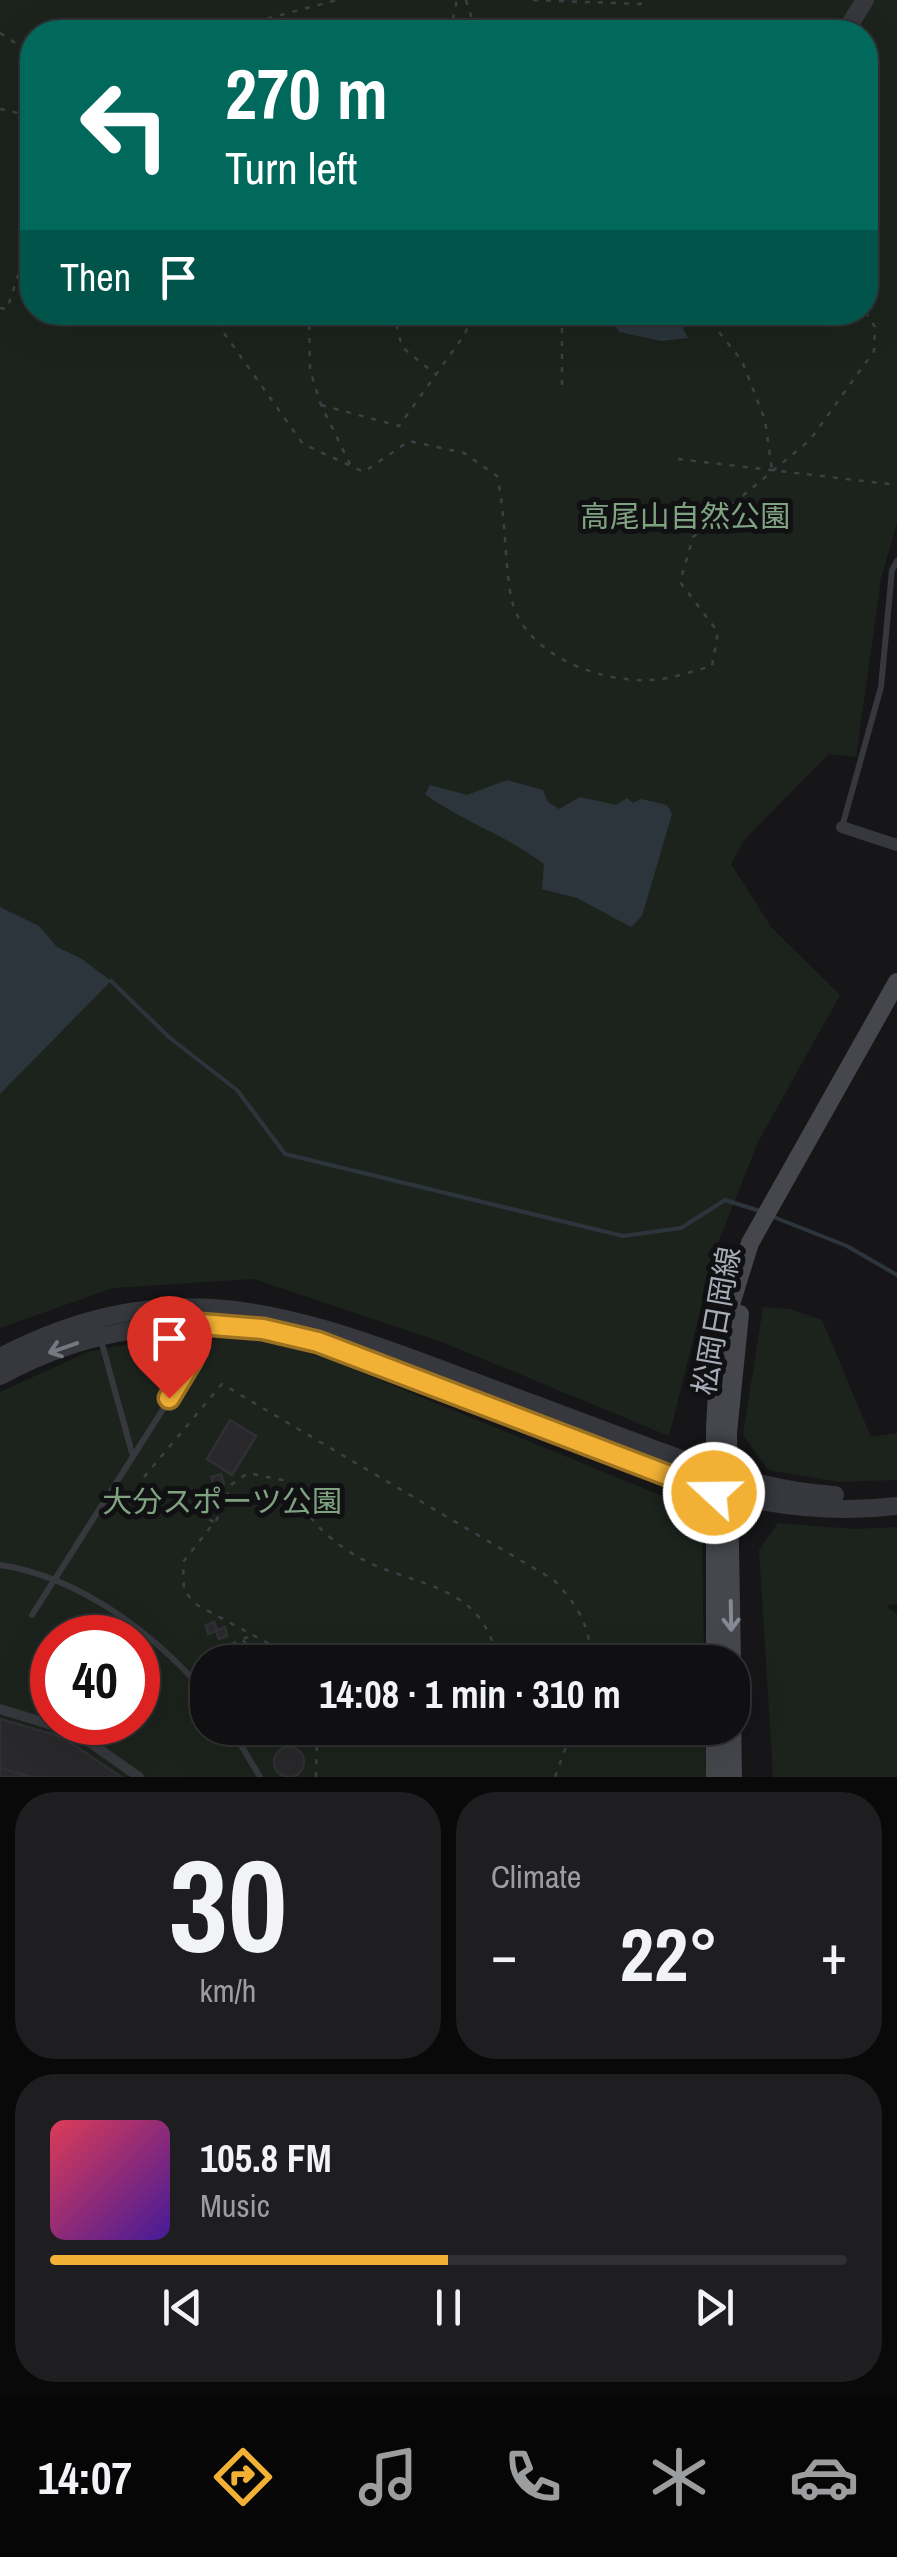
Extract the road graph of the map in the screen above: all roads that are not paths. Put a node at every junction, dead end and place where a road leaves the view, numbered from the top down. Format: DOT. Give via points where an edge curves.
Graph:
graph roads {
  1 [pos="897,562"];
  2 [pos="842,827"];
  3 [pos="897,844"];
  4 [pos="897,982"];
  5 [pos="200,1324"];
  6 [pos="99,1336"];
  7 [pos="0,1357"];
  8 [pos="0,1376"];
  9 [pos="132,1454"];
  10 [pos="722,1474"];
  11 [pos="722,1495"];
  12 [pos="897,1495"];
  13 [pos="897,1506"];
  14 [pos="0,1565"];
  15 [pos="53,1580"];
  16 [pos="32,1615"];
  17 [pos="716,1645"];
  18 [pos="731,1645"];
  19 [pos="190,1679"];
  20 [pos="0,1709"];
  21 [pos="241,1745"];
  22 [pos="715,1745"];
  23 [pos="733,1745"];
  24 [pos="139,1777"];
  25 [pos="260,1777"];
  26 [pos="715,1777"];
  27 [pos="734,1777"];
  1 -- 2 [label="lane" via="881,686"];
  2 -- 3 [label="street"];
  4 -- 10 [label="main road, 松岡日岡線" via="760,1230 730,1342"];
  5 -- 6 [label="street"];
  5 -- 9 [label="lane" via="188,1370"];
  5 -- 11 [label="street" via="318,1342"];
  6 -- 8 [label="street, one-way"];
  6 -- 9 [label="lane"];
  7 -- 10 [label="street" via="82,1323 141,1310 217,1306 276,1313 360,1338"];
  9 -- 15 [label="lane"];
  10 -- 11 [label="main road, 松岡日岡線"];
  10 -- 12 [label="street" via="816,1494"];
  11 -- 13 [label="street" via="843,1508"];
  11 -- 17 [label="main road, 松岡日岡線"];
  11 -- 18 [label="main road, 松岡日岡線, one-way"];
  14 -- 15 [label="lane"];
  15 -- 16 [label="lane"];
  15 -- 19 [label="lane" via="138,1631"];
  20 -- 24 [label="street" via="75,1732"];
  21 -- 25 [label="lane"];
  22 -- 26 [label="main road"];
  23 -- 27 [label="main road"];
}
